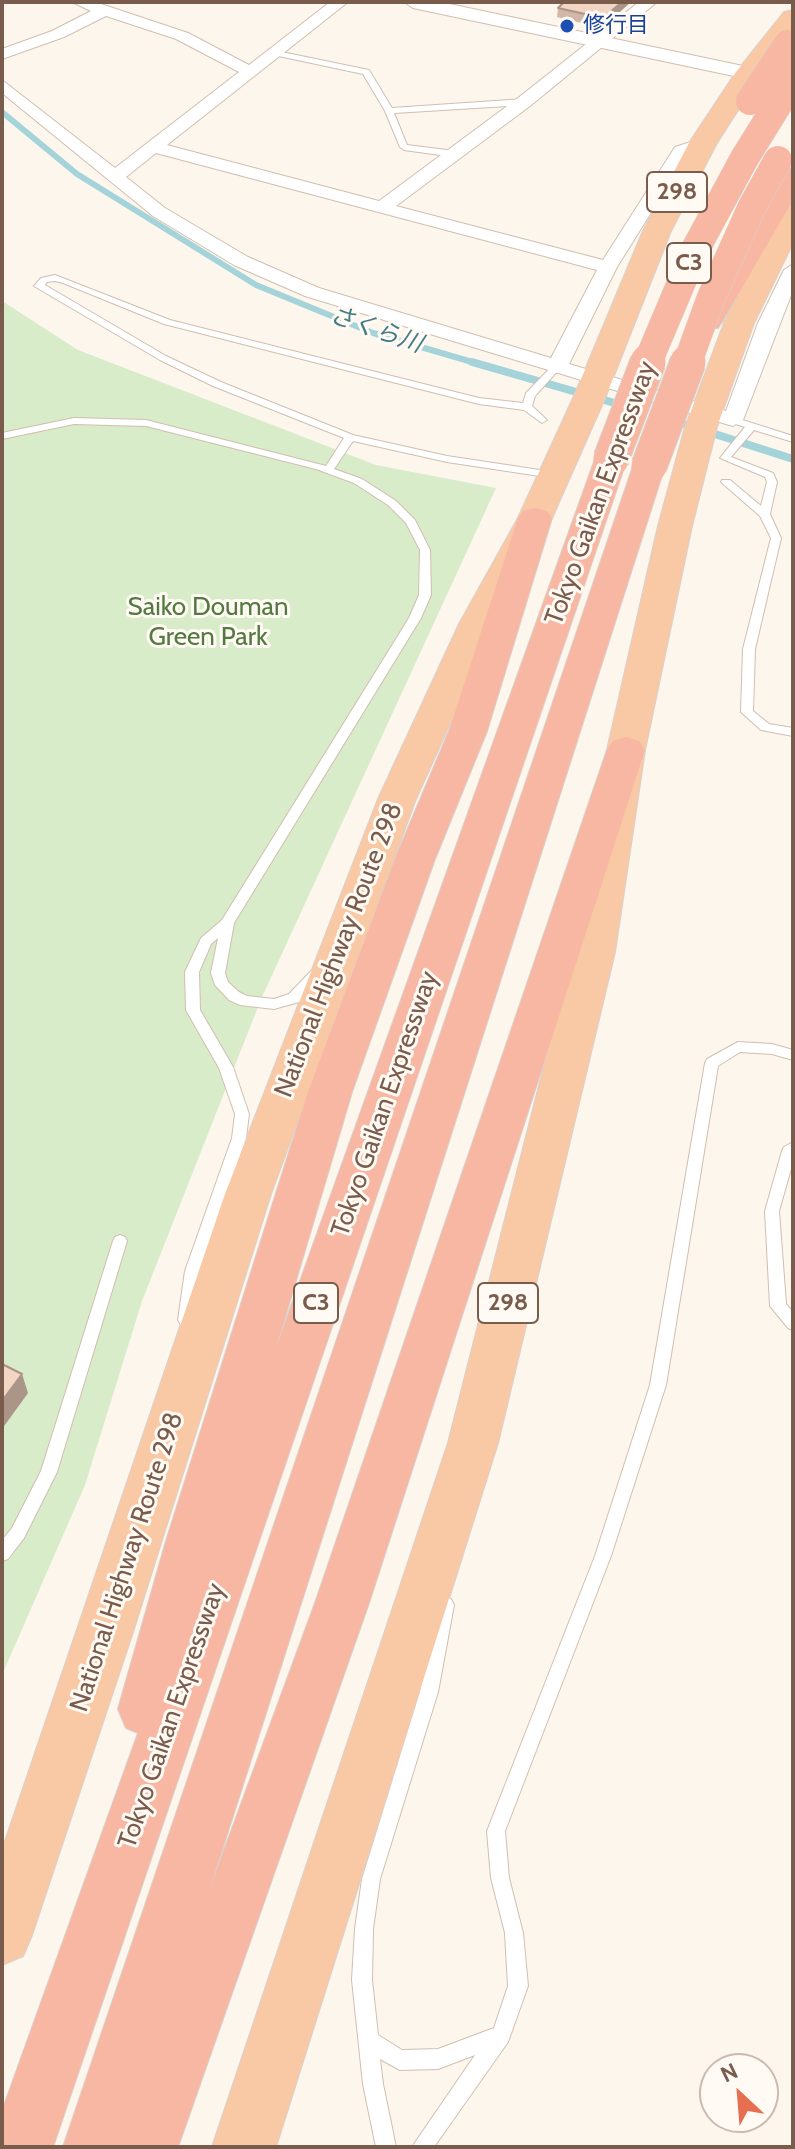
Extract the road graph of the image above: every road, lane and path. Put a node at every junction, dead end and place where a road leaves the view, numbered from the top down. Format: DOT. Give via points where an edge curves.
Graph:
graph roads {
  1 [pos="80,2"];
  2 [pos="340,2"];
  3 [pos="413,2"];
  4 [pos="649,2"];
  5 [pos="105,10"];
  6 [pos="793,17"];
  7 [pos="793,37"];
  8 [pos="602,42"];
  9 [pos="272,52"];
  10 [pos="2,54"];
  11 [pos="249,71"];
  12 [pos="749,72"];
  13 [pos="793,82"];
  14 [pos="2,85"];
  15 [pos="524,102"];
  16 [pos="389,111"];
  17 [pos="793,134"];
  18 [pos="703,143"];
  19 [pos="153,147"];
  20 [pos="455,154"];
  21 [pos="793,176"];
  22 [pos="115,177"];
  23 [pos="383,207"];
  24 [pos="793,214"];
  25 [pos="608,267"];
  26 [pos="793,270"];
  27 [pos="672,299"];
  28 [pos="768,323"];
  29 [pos="793,330"];
  30 [pos="692,346"];
  31 [pos="554,368"];
  32 [pos="594,387"];
  33 [pos="527,407"];
  34 [pos="542,420"];
  35 [pos="720,430"];
  36 [pos="2,436"];
  37 [pos="350,437"];
  38 [pos="793,439"];
  39 [pos="328,470"];
  40 [pos="553,475"];
  41 [pos="726,482"];
  42 [pos="765,514"];
  43 [pos="535,518"];
  44 [pos="793,732"];
  45 [pos="626,750"];
  46 [pos="227,923"];
  47 [pos="337,951"];
  48 [pos="793,1055"];
  49 [pos="793,1148"];
  50 [pos="120,1241"];
  51 [pos="793,1323"];
  52 [pos="168,1439"];
  53 [pos="473,1443"];
  54 [pos="2,1553"];
  55 [pos="2,1935"];
  56 [pos="501,2035"];
  57 [pos="371,2042"];
  58 [pos="45,2078"];
  59 [pos="21,2147"];
  60 [pos="95,2147"];
  61 [pos="146,2147"];
  62 [pos="244,2147"];
  63 [pos="386,2147"];
  64 [pos="422,2147"];
  1 -- 5 [label="street"];
  2 -- 9 [label="street"];
  3 -- 8 [label="street"];
  4 -- 8 [label="street"];
  5 -- 10 [label="street"];
  5 -- 11 [label="street" via="182,36"];
  6 -- 12 [label="highway, National Highway Route 298 / 298"];
  7 -- 27 [label="highway, bridge" via="717,160 683,249"];
  8 -- 12 [label="street"];
  8 -- 15 [label="street"];
  9 -- 11 [label="street"];
  9 -- 16 [label="lane" via="366,72"];
  11 -- 19 [label="street"];
  12 -- 13 [label="street"];
  12 -- 18 [label="highway, National Highway Route 298 / 298"];
  13 -- 27 [label="highway, Tokyo Gaikan Expressway / C3, bridge" via="731,182"];
  14 -- 22 [label="street"];
  15 -- 16 [label="lane"];
  15 -- 20 [label="street"];
  16 -- 20 [label="lane" via="404,147"];
  17 -- 30 [label="highway, Tokyo Gaikan Expressway / C3, bridge" via="752,207"];
  18 -- 25 [label="street" via="681,151"];
  18 -- 32 [label="highway, National Highway Route 298 / 298" via="657,231"];
  19 -- 22 [label="street"];
  19 -- 23 [label="street"];
  20 -- 23 [label="street"];
  21 -- 30 [label="highway, bridge"];
  22 -- 31 [label="street" via="203,240 312,292"];
  23 -- 25 [label="street"];
  24 -- 35 [label="highway, 298" via="739,323"];
  25 -- 31 [label="street"];
  26 -- 28 [label="street"];
  27 -- 58 [label="highway, Tokyo Gaikan Expressway / C3, bridge" via="601,488"];
  28 -- 29 [label="street"];
  28 -- 35 [label="street"];
  30 -- 60 [label="highway, Tokyo Gaikan Expressway / C3, bridge"];
  31 -- 32 [label="street"];
  31 -- 33 [label="lane" via="530,395"];
  32 -- 35 [label="street"];
  32 -- 40 [label="highway, National Highway Route 298 / 298"];
  33 -- 34 [label="lane"];
  33 -- 37 [label="lane" via="479,401 167,322 55,278 39,286 163,358"];
  35 -- 38 [label="lane"];
  35 -- 42 [label="lane" via="725,458 769,475"];
  35 -- 45 [label="highway, 298" via="675,526"];
  36 -- 39 [label="lane" via="74,421 146,423"];
  37 -- 39 [label="lane"];
  37 -- 40 [label="lane"];
  39 -- 46 [label="lane" via="376,491 405,513 425,550 425,595"];
  40 -- 43 [label="highway, National Highway Route 298 / 298"];
  41 -- 42 [label="lane"];
  42 -- 44 [label="lane" via="776,538 749,649 747,712 765,727"];
  43 -- 47 [label="highway, National Highway Route 298 / 298" via="445,693"];
  43 -- 58 [label="highway" via="468,731 330,1092 192,1541"];
  45 -- 53 [label="highway, 298" via="594,952"];
  45 -- 61 [label="highway" via="342,1603"];
  46 -- 47 [label="lane" via="218,973 222,985 245,1001 274,1004 294,998"];
  46 -- 52 [label="lane" via="202,949 190,993 195,1016 226,1067 242,1114 239,1138 193,1271"];
  47 -- 52 [label="highway, National Highway Route 298 / 298" via="248,1194"];
  48 -- 56 [label="lane" via="738,1047 712,1063 658,1385 603,1556 496,1831 518,1986"];
  49 -- 51 [label="lane" via="772,1211 778,1306"];
  50 -- 54 [label="lane" via="49,1472"];
  52 -- 55 [label="highway, National Highway Route 298 / 298"];
  53 -- 57 [label="lane" via="429,1692 371,1879 362,1980"];
  53 -- 62 [label="highway, 298"];
  56 -- 57 [label="lane" via="438,2059 400,2060"];
  56 -- 64 [label="lane"];
  57 -- 63 [label="lane"];
  58 -- 59 [label="highway, Tokyo Gaikan Expressway / C3"];
}
